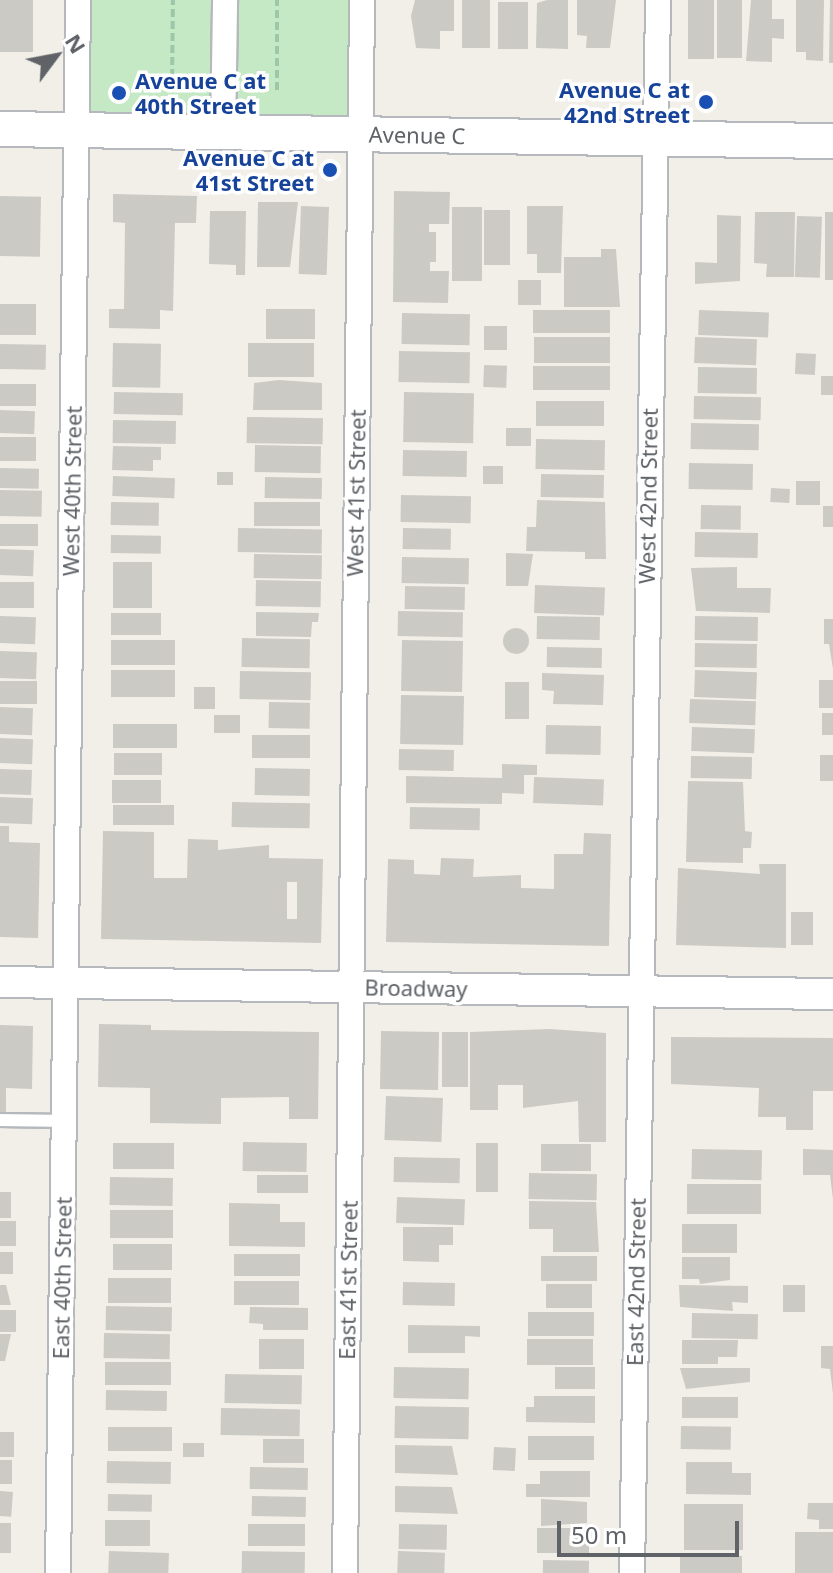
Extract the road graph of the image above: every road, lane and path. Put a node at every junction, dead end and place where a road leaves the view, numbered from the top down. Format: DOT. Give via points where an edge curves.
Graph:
graph roads {
  1 [pos="78,0"];
  2 [pos="173,0"];
  3 [pos="225,0"];
  4 [pos="277,0"];
  5 [pos="362,0"];
  6 [pos="658,0"];
  7 [pos="172,89"];
  8 [pos="277,90"];
  9 [pos="0,129"];
  10 [pos="77,130"];
  11 [pos="223,133"];
  12 [pos="360,134"];
  13 [pos="656,139"];
  14 [pos="833,141"];
  15 [pos="0,982"];
  16 [pos="66,983"];
  17 [pos="351,987"];
  18 [pos="639,991"];
  19 [pos="833,994"];
  20 [pos="0,1120"];
  21 [pos="64,1121"];
  22 [pos="58,1573"];
  23 [pos="345,1573"];
  24 [pos="632,1573"];
  1 -- 10 [label="street, West 40th Street"];
  2 -- 7 [label="path"];
  3 -- 11 [label="street"];
  4 -- 8 [label="path"];
  5 -- 12 [label="street, West 41st Street"];
  6 -- 13 [label="street, West 42nd Street"];
  9 -- 10 [label="main road, Avenue C"];
  10 -- 11 [label="main road, Avenue C"];
  10 -- 16 [label="street, West 40th Street"];
  11 -- 12 [label="main road, Avenue C"];
  12 -- 13 [label="main road, Avenue C"];
  12 -- 17 [label="street, West 41st Street"];
  13 -- 14 [label="main road, Avenue C"];
  13 -- 18 [label="street, West 42nd Street"];
  15 -- 16 [label="street, Broadway"];
  16 -- 17 [label="street, Broadway"];
  16 -- 21 [label="street, East 40th Street"];
  17 -- 18 [label="street, Broadway"];
  17 -- 23 [label="street, East 41st Street"];
  18 -- 19 [label="street, Broadway"];
  18 -- 24 [label="street, East 42nd Street"];
  20 -- 21 [label="lane"];
  21 -- 22 [label="street, East 40th Street"];
}
